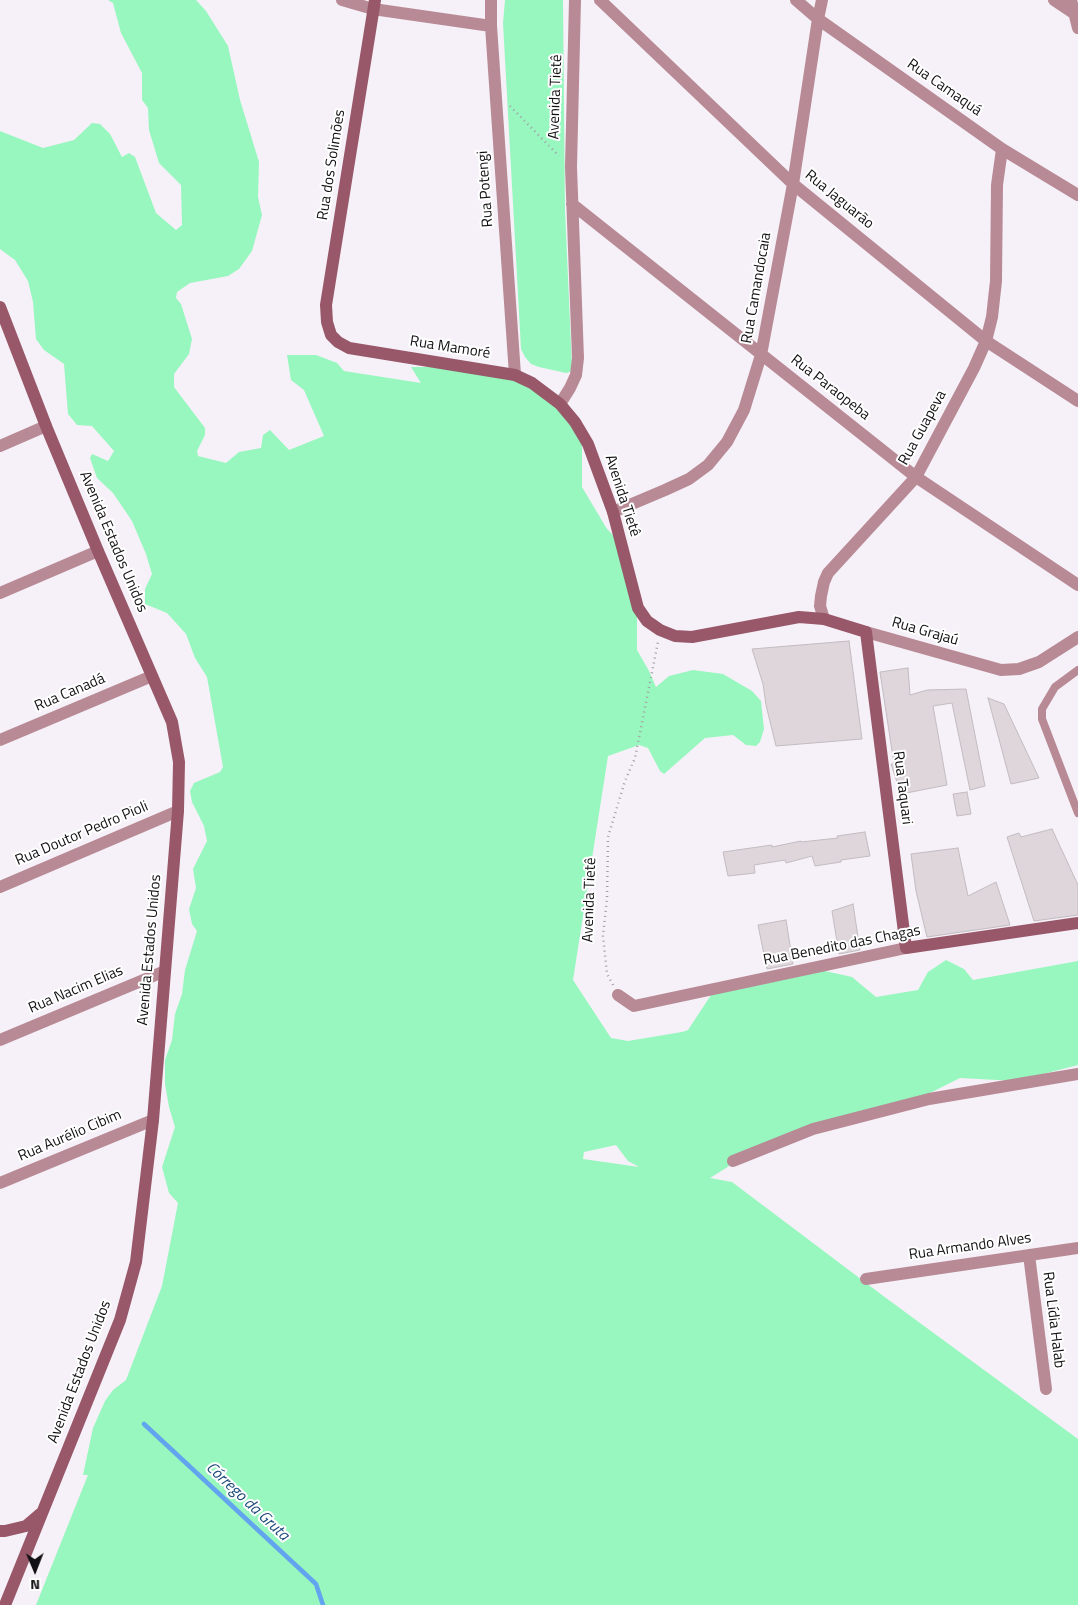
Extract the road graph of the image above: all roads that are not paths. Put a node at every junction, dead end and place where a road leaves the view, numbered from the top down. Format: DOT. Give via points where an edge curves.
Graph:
graph roads {
  1 [pos="342,0"];
  2 [pos="491,0"];
  3 [pos="575,0"];
  4 [pos="600,0"];
  5 [pos="796,0"];
  6 [pos="822,0"];
  7 [pos="1054,0"];
  8 [pos="1072,0"];
  9 [pos="374,4"];
  10 [pos="1075,14"];
  11 [pos="818,19"];
  12 [pos="491,26"];
  13 [pos="1078,28"];
  14 [pos="1002,149"];
  15 [pos="793,184"];
  16 [pos="1078,195"];
  17 [pos="572,204"];
  18 [pos="0,307"];
  19 [pos="331,335"];
  20 [pos="986,341"];
  21 [pos="761,355"];
  22 [pos="515,375"];
  23 [pos="1078,402"];
  24 [pos="560,404"];
  25 [pos="46,426"];
  26 [pos="0,446"];
  27 [pos="916,477"];
  28 [pos="613,512"];
  29 [pos="98,551"];
  30 [pos="1078,585"];
  31 [pos="0,593"];
  32 [pos="824,619"];
  33 [pos="866,632"];
  34 [pos="1078,637"];
  35 [pos="1078,670"];
  36 [pos="152,676"];
  37 [pos="0,740"];
  38 [pos="178,811"];
  39 [pos="1078,813"];
  40 [pos="0,887"];
  41 [pos="1078,923"];
  42 [pos="906,948"];
  43 [pos="165,971"];
  44 [pos="618,995"];
  45 [pos="0,1040"];
  46 [pos="1078,1074"];
  47 [pos="153,1120"];
  48 [pos="733,1161"];
  49 [pos="0,1183"];
  50 [pos="1078,1248"];
  51 [pos="1029,1255"];
  52 [pos="866,1279"];
  53 [pos="1046,1389"];
  54 [pos="42,1513"];
  55 [pos="0,1530"];
  56 [pos="5,1605"];
  1 -- 9 [label="street"];
  2 -- 12 [label="street, Rua Potengi"];
  3 -- 17 [label="street, Avenida Tietê"];
  4 -- 15 [label="street, Rua Jaguarão"];
  5 -- 11 [label="street, Rua Camaquá"];
  6 -- 11 [label="street, Rua Camandocaia"];
  7 -- 10 [label="street"];
  8 -- 10 [label="street"];
  9 -- 12 [label="street"];
  9 -- 19 [label="street, Rua dos Solimões" via="326,305"];
  10 -- 13 [label="street"];
  11 -- 14 [label="street, Rua Camaquá"];
  11 -- 15 [label="street, Rua Camandocaia"];
  12 -- 22 [label="street, Rua Potengi"];
  14 -- 16 [label="street, Rua Camaquá"];
  14 -- 20 [label="street, Rua Guapeva" via="997,185 996,281"];
  15 -- 20 [label="street, Rua Jaguarão"];
  15 -- 21 [label="street, Rua Camandocaia"];
  17 -- 21 [label="street, Rua Paraopeba"];
  17 -- 24 [label="street, Avenida Tietê" via="578,358 576,375"];
  18 -- 25 [label="street, Avenida Estados Unidos"];
  19 -- 22 [label="street, Rua Mamoré" via="349,348"];
  20 -- 23 [label="street, Rua Jaguarão"];
  20 -- 27 [label="street, Rua Guapeva"];
  21 -- 27 [label="street, Rua Paraopeba"];
  21 -- 28 [label="street, Rua Camandocaia" via="744,410 727,442 708,465 689,479"];
  22 -- 24 [label="street, Rua Mamoré"];
  24 -- 28 [label="street, Avenida Tietê" via="588,444"];
  25 -- 26 [label="street"];
  25 -- 29 [label="street, Avenida Estados Unidos"];
  27 -- 30 [label="street, Rua Paraopeba"];
  27 -- 32 [label="street, Rua Guapeva" via="828,573 820,606"];
  28 -- 32 [label="street, Avenida Tietê" via="638,608 647,621 660,630 674,636 692,637 791,618"];
  29 -- 31 [label="street"];
  29 -- 36 [label="street, Avenida Estados Unidos"];
  32 -- 33 [label="street, Rua Grajaú"];
  33 -- 34 [label="street, Rua Grajaú" via="1001,670 1039,662"];
  33 -- 42 [label="street, Rua Taquari"];
  35 -- 39 [label="lane" via="1054,687 1042,709 1042,719"];
  36 -- 37 [label="street, Rua Canadá"];
  36 -- 38 [label="street, Avenida Estados Unidos" via="172,722 179,762"];
  38 -- 40 [label="street, Rua Doutor Pedro Pioli"];
  38 -- 43 [label="street, Avenida Estados Unidos"];
  41 -- 42 [label="street, Rua Benedito das Chagas"];
  42 -- 44 [label="street, Rua Benedito das Chagas" via="634,1006"];
  43 -- 45 [label="street, Rua Nacim Elias"];
  43 -- 47 [label="street, Avenida Estados Unidos"];
  46 -- 48 [label="street" via="929,1099 813,1129"];
  47 -- 49 [label="street, Rua Aurélio Cibim"];
  47 -- 54 [label="street, Avenida Estados Unidos" via="136,1262 120,1320"];
  50 -- 51 [label="street, Rua Armando Alves"];
  51 -- 52 [label="street, Rua Armando Alves"];
  51 -- 53 [label="street, Rua Lídia Halab"];
  54 -- 55 [label="street" via="26,1526"];
  54 -- 56 [label="street, Avenida Estados Unidos"];
}
